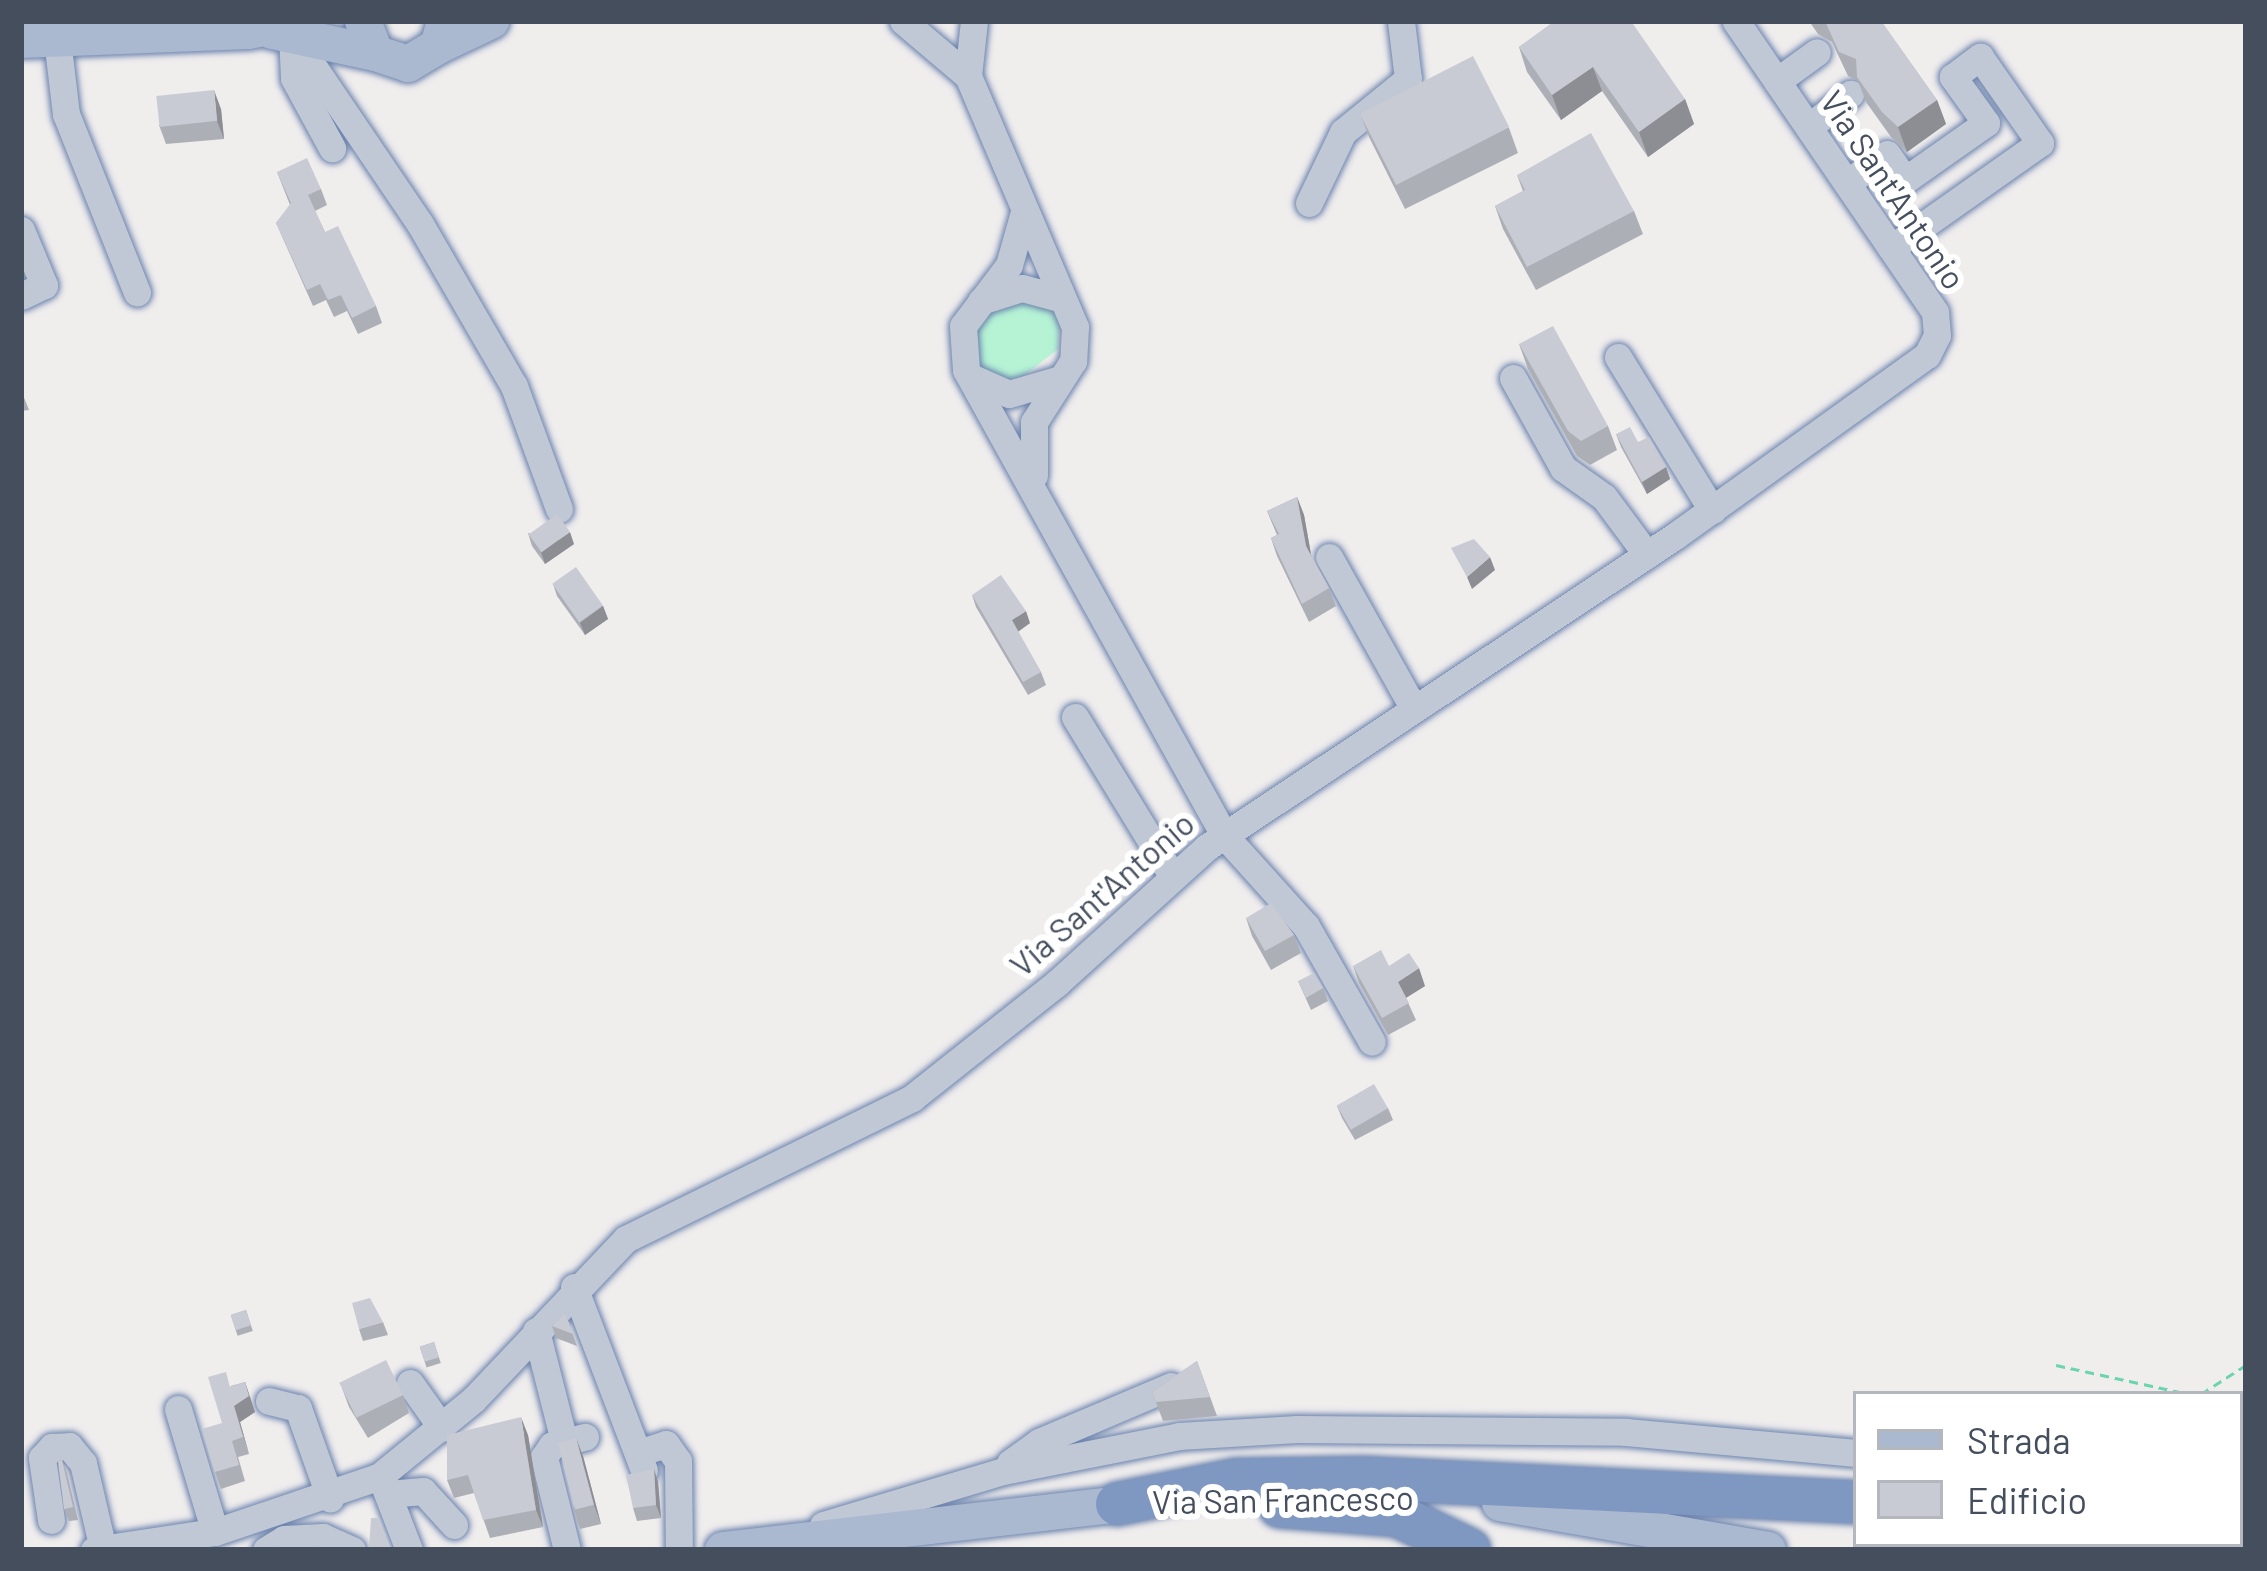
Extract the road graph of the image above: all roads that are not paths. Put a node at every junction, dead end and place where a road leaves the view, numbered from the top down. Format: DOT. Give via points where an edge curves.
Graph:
graph roads {
  1 [pos="491,21"];
  2 [pos="903,21"];
  3 [pos="974,21"];
  4 [pos="1401,21"];
  5 [pos="1750,26"];
  6 [pos="286,28"];
  7 [pos="441,34"];
  8 [pos="369,37"];
  9 [pos="39,39"];
  10 [pos="1817,52"];
  11 [pos="968,76"];
  12 [pos="1777,81"];
  13 [pos="1850,94"];
  14 [pos="1809,127"];
  15 [pos="332,148"];
  16 [pos="1846,183"];
  17 [pos="1309,203"];
  18 [pos="1024,212"];
  19 [pos="21,230"];
  20 [pos="1891,248"];
  21 [pos="137,292"];
  22 [pos="21,296"];
  23 [pos="1063,299"];
  24 [pos="980,301"];
  25 [pos="1618,357"];
  26 [pos="966,370"];
  27 [pos="1513,378"];
  28 [pos="1057,380"];
  29 [pos="1043,501"];
  30 [pos="559,509"];
  31 [pos="1712,510"];
  32 [pos="1647,555"];
  33 [pos="1329,557"];
  34 [pos="1414,709"];
  35 [pos="1076,717"];
  36 [pos="1224,835"];
  37 [pos="1172,875"];
  38 [pos="1372,1042"];
  39 [pos="574,1287"];
  40 [pos="536,1331"];
  41 [pos="410,1383"];
  42 [pos="1171,1386"];
  43 [pos="269,1401"];
  44 [pos="178,1409"];
  45 [pos="442,1428"];
  46 [pos="1853,1453"];
  47 [pos="1004,1471"];
  48 [pos="384,1485"];
  49 [pos="330,1498"];
  50 [pos="1853,1502"];
  51 [pos="1117,1504"];
  52 [pos="52,1520"];
  53 [pos="454,1525"];
  54 [pos="215,1532"];
  55 [pos="906,1540"];
  56 [pos="789,1546"];
  57 [pos="99,1550"];
  58 [pos="266,1550"];
  59 [pos="352,1550"];
  60 [pos="409,1550"];
  61 [pos="567,1550"];
  62 [pos="679,1550"];
  63 [pos="723,1550"];
  64 [pos="1469,1550"];
  65 [pos="1768,1550"];
  1 -- 7 [label="main road"];
  2 -- 11 [label="street" via="935,40"];
  3 -- 11 [label="street"];
  4 -- 17 [label="street" via="1408,79 1348,125"];
  5 -- 12 [label="street, Via Sant'Antonio"];
  6 -- 8 [label="main road"];
  6 -- 9 [label="main road"];
  6 -- 15 [label="street" via="294,78"];
  6 -- 30 [label="street" via="420,224 514,386"];
  7 -- 8 [label="main road" via="408,64"];
  9 -- 21 [label="street"];
  10 -- 12 [label="street"];
  11 -- 18 [label="street"];
  12 -- 14 [label="street, Via Sant'Antonio"];
  13 -- 14 [label="street"];
  14 -- 16 [label="street, Via Sant'Antonio"];
  16 -- 20 [label="street, Via Sant'Antonio"];
  16 -- 20 [label="street" via="1887,154 1905,181 1986,123 1953,76 1980,57 2040,142"];
  18 -- 23 [label="street"];
  18 -- 24 [label="street" via="1009,265"];
  19 -- 22 [label="street" via="44,285"];
  20 -- 31 [label="street, Via Sant'Antonio" via="1935,312 1934,346"];
  23 -- 24 [label="street" via="1022,288"];
  23 -- 28 [label="street" via="1077,341"];
  24 -- 26 [label="street" via="961,334"];
  25 -- 31 [label="street"];
  26 -- 28 [label="street" via="1001,393"];
  26 -- 29 [label="street"];
  27 -- 32 [label="street" via="1562,468 1604,497"];
  28 -- 29 [label="street" via="1031,433"];
  29 -- 36 [label="street"];
  31 -- 32 [label="street, Via Sant'Antonio"];
  32 -- 34 [label="street, Via Sant'Antonio"];
  33 -- 34 [label="street"];
  34 -- 36 [label="street, Via Sant'Antonio"];
  35 -- 37 [label="street"];
  36 -- 37 [label="street, Via Sant'Antonio"];
  36 -- 38 [label="street" via="1306,926"];
  37 -- 39 [label="street, Via Sant'Antonio" via="1057,983 912,1098 641,1229"];
  39 -- 40 [label="street, Via Sant'Antonio"];
  39 -- 62 [label="street" via="641,1461 666,1444 678,1461"];
  40 -- 45 [label="street, Via Sant'Antonio"];
  40 -- 61 [label="street" via="574,1439 544,1462"];
  41 -- 45 [label="street"];
  42 -- 47 [label="street" via="1039,1442"];
  43 -- 49 [label="street" via="298,1408"];
  44 -- 54 [label="street"];
  45 -- 48 [label="street, Via Sant'Antonio"];
  46 -- 47 [label="street" via="1639,1432 1297,1429 1140,1441"];
  47 -- 56 [label="street"];
  48 -- 49 [label="street, Via Sant'Antonio"];
  48 -- 53 [label="street" via="423,1491"];
  48 -- 60 [label="street"];
  49 -- 54 [label="street, Via Sant'Antonio"];
  50 -- 51 [label="highway" via="1363,1478 1236,1480"];
  51 -- 55 [label="main road, Via San Francesco"];
  51 -- 64 [label="highway" via="1388,1513"];
  51 -- 65 [label="main road, Via San Francesco" via="1224,1495 1447,1498 1614,1517"];
  52 -- 57 [label="street" via="42,1458 69,1446 82,1462"];
  54 -- 57 [label="street, Via Sant'Antonio"];
  55 -- 56 [label="main road, Via San Francesco"];
  56 -- 63 [label="main road, Via San Francesco"];
  58 -- 59 [label="street" via="284,1539 323,1537"];
}
